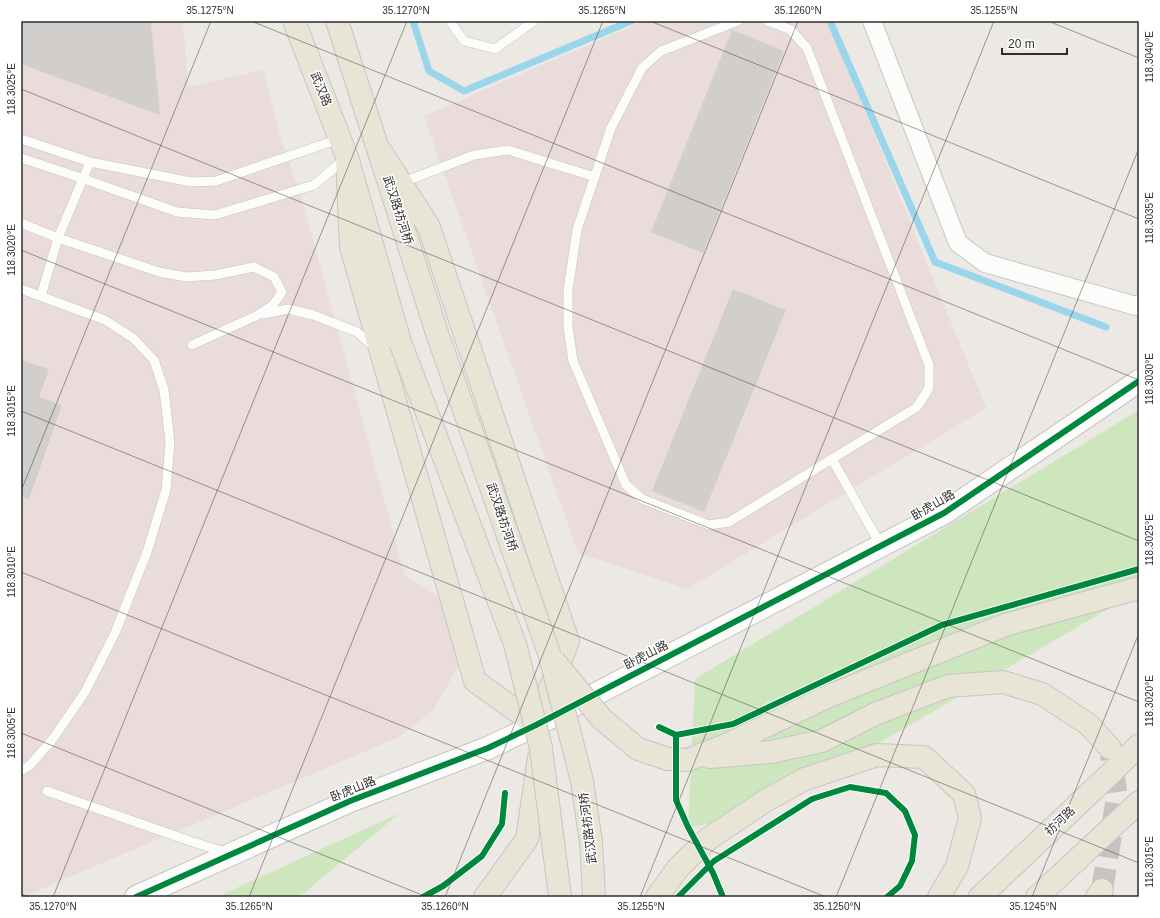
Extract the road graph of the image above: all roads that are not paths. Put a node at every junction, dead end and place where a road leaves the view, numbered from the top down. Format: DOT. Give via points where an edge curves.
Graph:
graph roads {
  1 [pos="294,21"];
  2 [pos="337,21"];
  3 [pos="450,21"];
  4 [pos="534,21"];
  5 [pos="738,21"];
  6 [pos="768,21"];
  7 [pos="872,21"];
  8 [pos="21,139"];
  9 [pos="376,144"];
  10 [pos="344,148"];
  11 [pos="21,158"];
  12 [pos="90,162"];
  13 [pos="595,177"];
  14 [pos="84,179"];
  15 [pos="401,183"];
  16 [pos="21,223"];
  17 [pos="58,238"];
  18 [pos="21,289"];
  19 [pos="41,296"];
  20 [pos="1139,304"];
  21 [pos="258,314"];
  22 [pos="192,345"];
  23 [pos="383,356"];
  24 [pos="1139,381"];
  25 [pos="832,459"];
  26 [pos="881,546"];
  27 [pos="1139,588"];
  28 [pos="550,656"];
  29 [pos="536,725"];
  30 [pos="1139,745"];
  31 [pos="541,748"];
  32 [pos="1110,748"];
  33 [pos="687,760"];
  34 [pos="21,771"];
  35 [pos="46,791"];
  36 [pos="1139,802"];
  37 [pos="232,854"];
  38 [pos="490,891"];
  39 [pos="136,897"];
  40 [pos="472,897"];
  41 [pos="560,897"];
  42 [pos="594,897"];
  43 [pos="658,897"];
  44 [pos="939,897"];
  45 [pos="980,897"];
  46 [pos="1037,897"];
  1 -- 10 [label="main road, 武汉路"];
  2 -- 9 [label="main road"];
  3 -- 4 [label="lane" via="464,41 495,49"];
  5 -- 13 [label="lane" via="662,51 642,68 611,128"];
  6 -- 25 [label="lane" via="791,30 807,48 930,365 929,388 917,407"];
  7 -- 20 [label="street" via="958,243 985,263 1136,306"];
  8 -- 12 [label="lane"];
  9 -- 15 [label="main road"];
  9 -- 28 [label="main road, 武汉路祊河桥, bridge" via="438,333"];
  10 -- 12 [label="lane" via="216,181 191,182"];
  10 -- 14 [label="lane" via="314,185 215,215 176,212"];
  10 -- 23 [label="main road" via="351,247"];
  10 -- 31 [label="main road, bridge" via="400,342 515,644"];
  11 -- 14 [label="lane"];
  12 -- 14 [label="lane"];
  13 -- 15 [label="lane" via="508,150 474,154"];
  13 -- 25 [label="lane" via="577,230 568,290 568,326 573,361 626,485 642,499 709,526 729,522"];
  14 -- 17 [label="lane"];
  15 -- 29 [label="main road" via="429,227 568,641"];
  16 -- 17 [label="lane"];
  17 -- 19 [label="lane"];
  17 -- 21 [label="lane" via="159,272 186,277 215,275 254,267 274,277 282,292 273,305"];
  18 -- 19 [label="lane"];
  19 -- 34 [label="lane" via="105,320 133,338 154,360 164,390 170,442 166,490 147,552 115,633 85,692 52,740 30,765"];
  21 -- 22 [label="lane"];
  21 -- 23 [label="lane" via="288,309 313,314 357,332"];
  23 -- 29 [label="main road" via="475,681"];
  24 -- 26 [label="street, 卧虎山路" via="944,513"];
  25 -- 26 [label="lane"];
  26 -- 29 [label="street, 卧虎山路"];
  27 -- 33 [label="main road" via="1005,625 829,696 724,746"];
  28 -- 33 [label="main road, bridge" via="602,719 638,749 668,759"];
  28 -- 42 [label="main road, 武汉路祊河桥, bridge" via="582,780 591,842"];
  29 -- 37 [label="street, 卧虎山路" via="488,748 350,801"];
  30 -- 45 [label="main road, 祊河路"];
  31 -- 38 [label="main road, bridge" via="526,838"];
  31 -- 41 [label="main road, bridge"];
  32 -- 33 [label="main road" via="1088,724 1042,694 1003,682 948,686 875,714 822,741 771,752"];
  35 -- 37 [label="lane" via="190,842"];
  36 -- 46 [label="main road"];
  37 -- 39 [label="street, 卧虎山路"];
  38 -- 40 [label="main road"];
  43 -- 44 [label="main road" via="678,868 708,839 765,801 805,779 877,756 924,757 964,794 970,818 957,866"];
}
